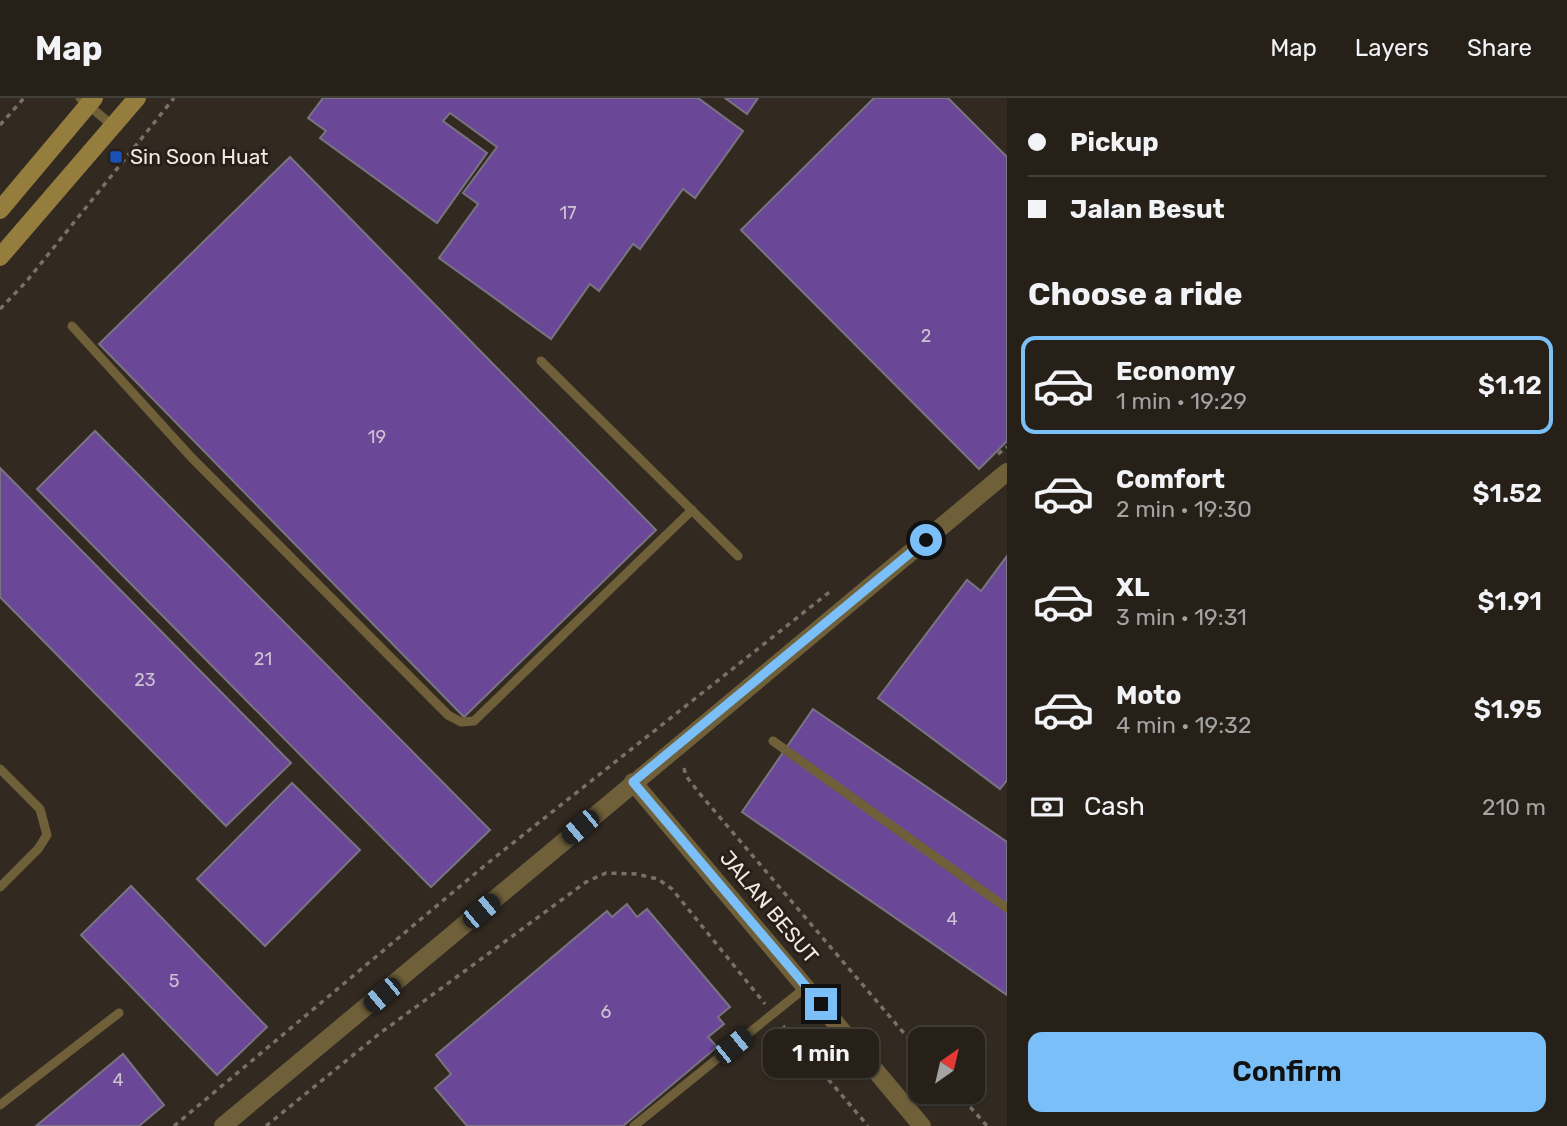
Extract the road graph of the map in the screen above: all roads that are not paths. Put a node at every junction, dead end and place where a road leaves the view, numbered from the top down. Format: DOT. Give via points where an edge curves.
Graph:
graph roads {
  1 [pos="136,98"];
  2 [pos="87,101"];
  3 [pos="113,126"];
  4 [pos="0,210"];
  5 [pos="0,257"];
  6 [pos="72,326"];
  7 [pos="541,360"];
  8 [pos="1007,472"];
  9 [pos="692,510"];
  10 [pos="738,556"];
  11 [pos="773,741"];
  12 [pos="0,769"];
  13 [pos="633,782"];
  14 [pos="0,887"];
  15 [pos="1007,908"];
  16 [pos="806,987"];
  17 [pos="119,1013"];
  18 [pos="0,1105"];
  19 [pos="223,1126"];
  20 [pos="634,1126"];
  21 [pos="922,1126"];
  1 -- 3 [label="main road"];
  2 -- 3 [label="lane"];
  2 -- 4 [label="main road"];
  3 -- 5 [label="main road"];
  6 -- 9 [label="lane" via="191,457 448,715 461,722 474,721"];
  7 -- 9 [label="lane"];
  8 -- 13 [label="street"];
  9 -- 10 [label="lane"];
  11 -- 15 [label="lane"];
  12 -- 14 [label="lane" via="40,809 47,835"];
  13 -- 16 [label="street, JALAN BESUT"];
  13 -- 19 [label="street"];
  16 -- 20 [label="lane"];
  16 -- 21 [label="street, JALAN BESUT"];
  17 -- 18 [label="lane"];
}
